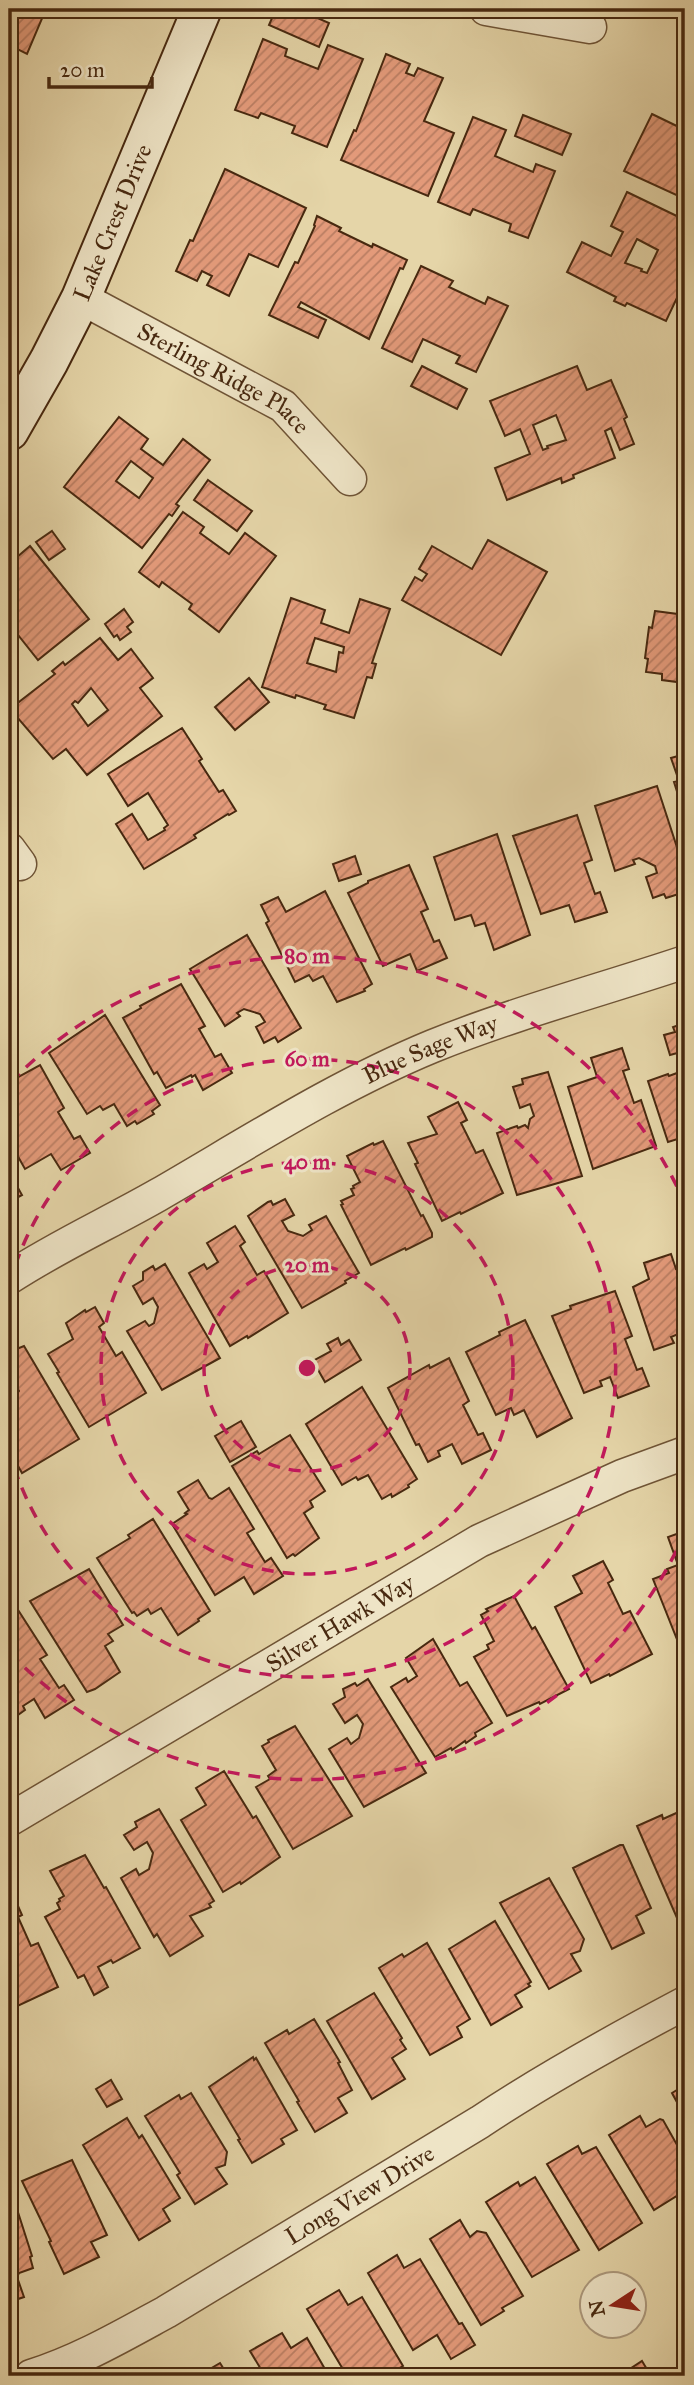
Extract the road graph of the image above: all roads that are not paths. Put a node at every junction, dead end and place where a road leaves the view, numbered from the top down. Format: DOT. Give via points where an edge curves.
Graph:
graph roads {
  1 [pos="202,9"];
  2 [pos="486,9"];
  3 [pos="590,27"];
  4 [pos="82,298"];
  5 [pos="9,431"];
  6 [pos="351,479"];
  7 [pos="685,962"];
  8 [pos="9,1278"];
  9 [pos="685,1453"];
  10 [pos="9,1820"];
  11 [pos="685,2003"];
  12 [pos="31,2376"];
  1 -- 4 [label="main road, Lake Crest Drive"];
  2 -- 3 [label="street"];
  4 -- 5 [label="main road, Lake Crest Drive"];
  4 -- 6 [label="street, Sterling Ridge Place" via="283,406"];
  7 -- 8 [label="street, Blue Sage Way" via="476,1030 357,1082"];
  9 -- 10 [label="street, Silver Hawk Way" via="622,1476 479,1541"];
  11 -- 12 [label="street, Long View Drive" via="524,2093 166,2312 54,2369"];
}
